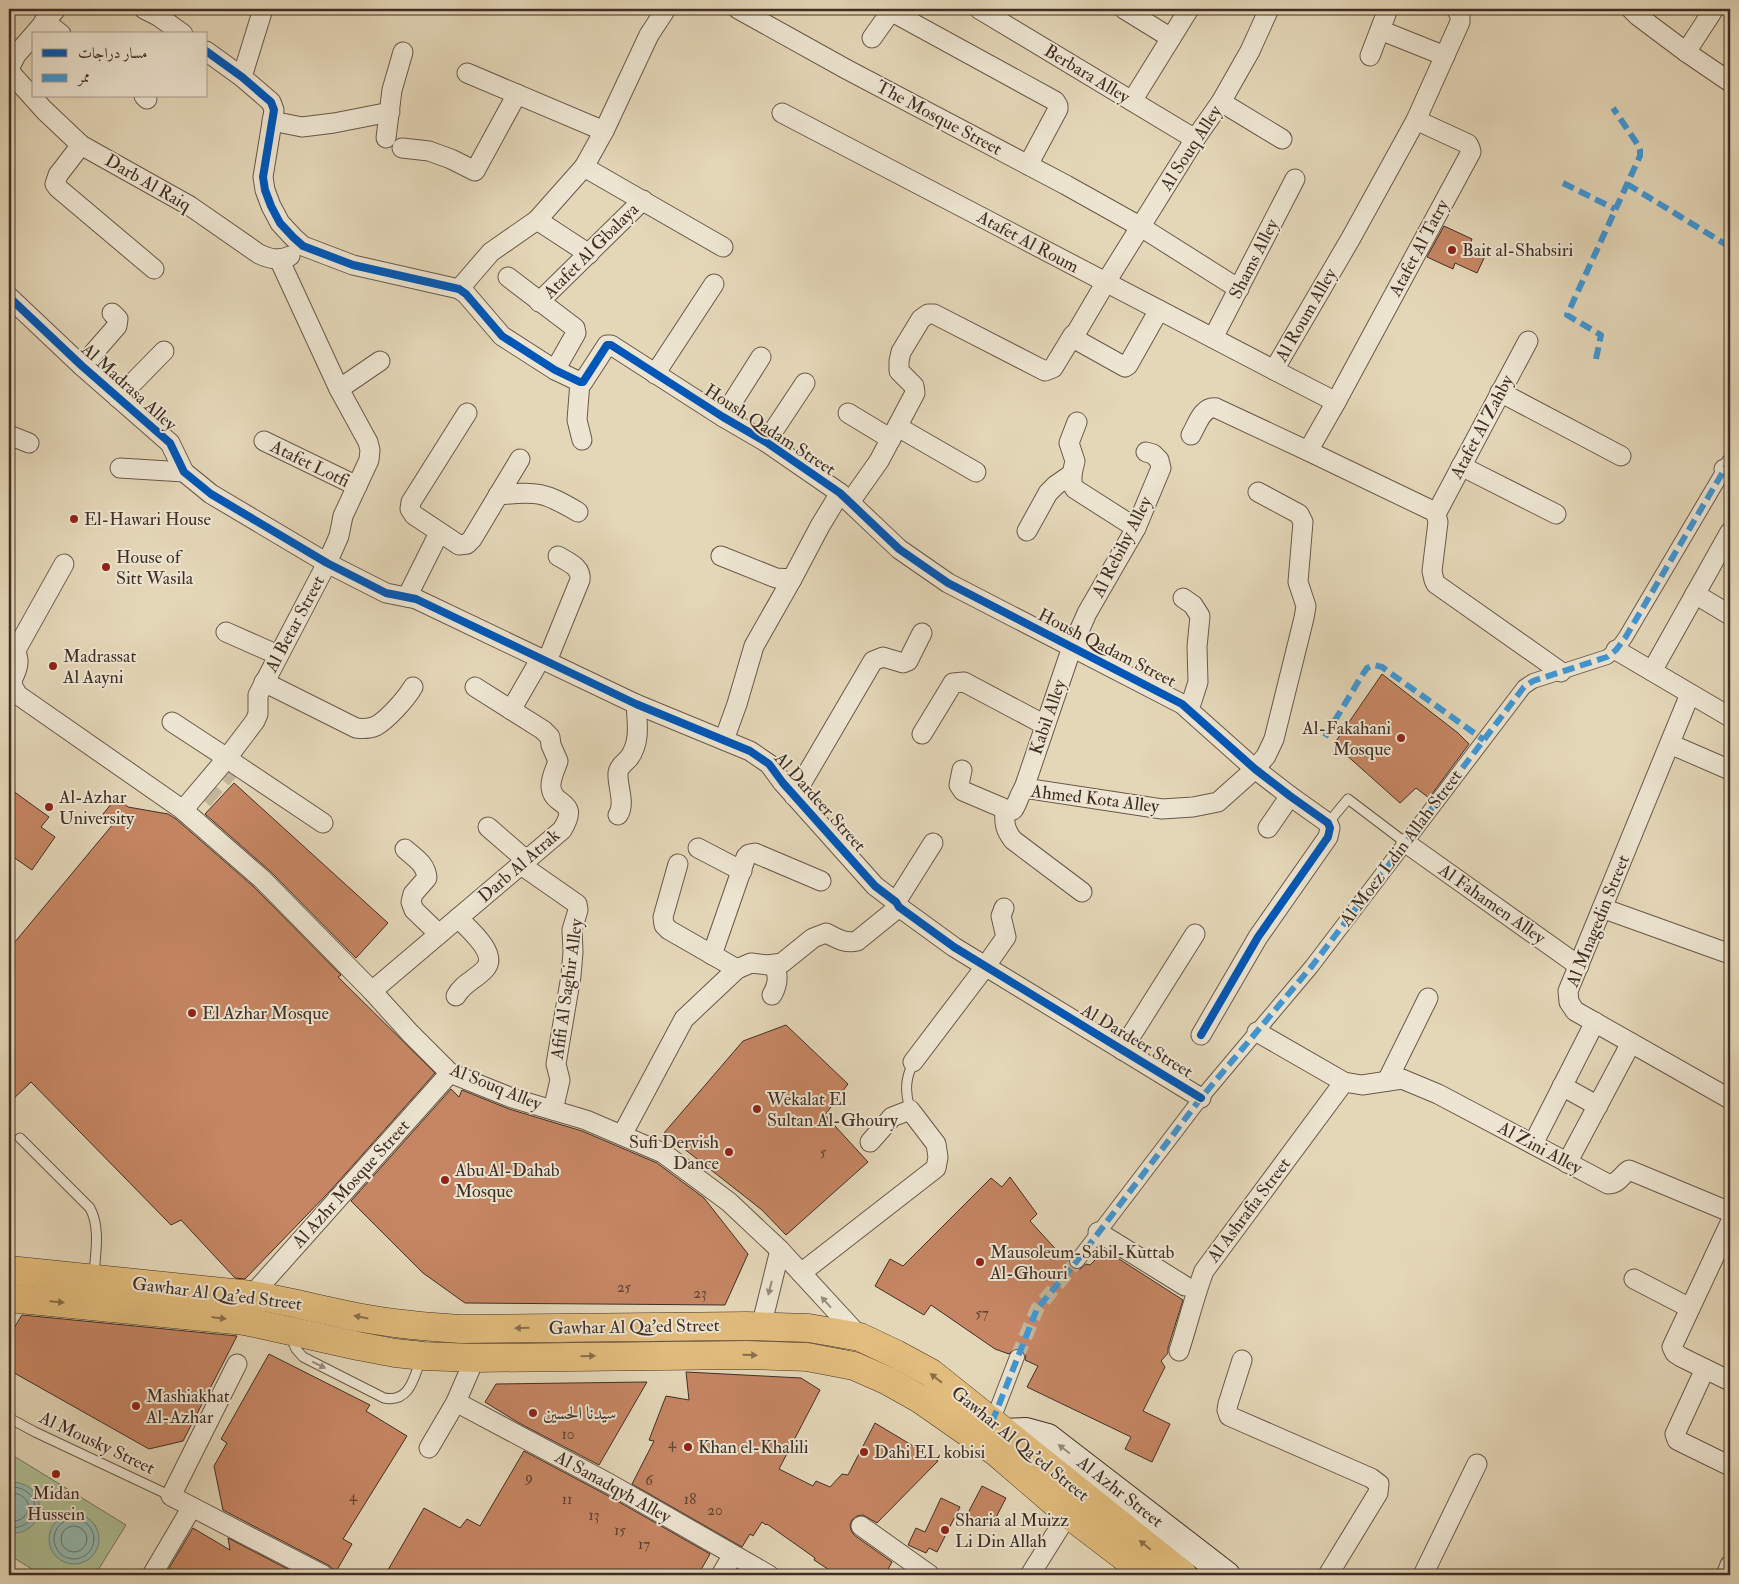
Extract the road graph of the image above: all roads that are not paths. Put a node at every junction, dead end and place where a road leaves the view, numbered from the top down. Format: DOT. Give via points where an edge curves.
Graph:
graph roads {
  1 [pos="144,9"];
  2 [pos="262,9"];
  3 [pos="666,9"];
  4 [pos="738,9"];
  5 [pos="979,9"];
  6 [pos="1124,9"];
  7 [pos="1189,9"];
  8 [pos="1269,9"];
  9 [pos="1388,9"];
  10 [pos="1456,9"];
  11 [pos="1631,9"];
  12 [pos="1714,9"];
  13 [pos="50,15"];
  14 [pos="1380,30"];
  15 [pos="36,32"];
  16 [pos="60,32"];
  17 [pos="180,32"];
  18 [pos="32,36"];
  19 [pos="872,38"];
  20 [pos="1171,38"];
  21 [pos="208,52"];
  22 [pos="403,52"];
  23 [pos="1686,52"];
  24 [pos="1370,56"];
  25 [pos="1445,56"];
  26 [pos="9,70"];
  27 [pos="467,73"];
  28 [pos="242,77"];
  29 [pos="1730,82"];
  30 [pos="517,94"];
  31 [pos="32,96"];
  32 [pos="34,98"];
  33 [pos="1132,101"];
  34 [pos="1221,102"];
  35 [pos="390,112"];
  36 [pos="782,113"];
  37 [pos="1416,120"];
  38 [pos="272,121"];
  39 [pos="604,131"];
  40 [pos="386,138"];
  41 [pos="1282,139"];
  42 [pos="1195,140"];
  43 [pos="81,145"];
  44 [pos="402,148"];
  45 [pos="1028,165"];
  46 [pos="584,166"];
  47 [pos="1295,179"];
  48 [pos="643,200"];
  49 [pos="537,220"];
  50 [pos="1141,226"];
  51 [pos="303,246"];
  52 [pos="723,247"];
  53 [pos="589,254"];
  54 [pos="279,259"];
  55 [pos="154,269"];
  56 [pos="508,277"];
  57 [pos="1106,282"];
  58 [pos="714,284"];
  59 [pos="459,289"];
  60 [pos="1239,289"];
  61 [pos="9,297"];
  62 [pos="540,302"];
  63 [pos="1159,310"];
  64 [pos="112,313"];
  65 [pos="1074,335"];
  66 [pos="1213,338"];
  67 [pos="1528,340"];
  68 [pos="164,352"];
  69 [pos="761,357"];
  70 [pos="380,361"];
  71 [pos="82,366"];
  72 [pos="556,370"];
  73 [pos="1274,370"];
  74 [pos="655,374"];
  75 [pos="580,382"];
  76 [pos="805,383"];
  77 [pos="339,389"];
  78 [pos="1500,392"];
  79 [pos="118,398"];
  80 [pos="1336,402"];
  81 [pos="467,413"];
  82 [pos="848,413"];
  83 [pos="723,417"];
  84 [pos="1077,422"];
  85 [pos="895,433"];
  86 [pos="9,435"];
  87 [pos="1191,435"];
  88 [pos="582,440"];
  89 [pos="264,441"];
  90 [pos="766,442"];
  91 [pos="29,443"];
  92 [pos="1308,451"];
  93 [pos="1146,452"];
  94 [pos="1621,456"];
  95 [pos="520,459"];
  96 [pos="1461,466"];
  97 [pos="1728,467"];
  98 [pos="120,468"];
  99 [pos="184,472"];
  100 [pos="976,472"];
  101 [pos="1072,474"];
  102 [pos="357,486"];
  103 [pos="1258,492"];
  104 [pos="498,495"];
  105 [pos="845,498"];
  106 [pos="578,512"];
  107 [pos="1436,514"];
  108 [pos="1556,514"];
  109 [pos="1136,528"];
  110 [pos="1027,531"];
  111 [pos="1730,532"];
  112 [pos="439,533"];
  113 [pos="558,556"];
  114 [pos="721,556"];
  115 [pos="327,563"];
  116 [pos="64,564"];
  117 [pos="792,579"];
  118 [pos="1695,594"];
  119 [pos="407,597"];
  120 [pos="1183,598"];
  121 [pos="1730,616"];
  122 [pos="226,632"];
  123 [pos="922,633"];
  124 [pos="12,646"];
  125 [pos="1072,647"];
  126 [pos="1616,650"];
  127 [pos="278,655"];
  128 [pos="544,660"];
  129 [pos="1652,671"];
  130 [pos="1561,672"];
  131 [pos="264,682"];
  132 [pos="413,687"];
  133 [pos="475,687"];
  134 [pos="1690,694"];
  135 [pos="636,704"];
  136 [pos="511,710"];
  137 [pos="1189,710"];
  138 [pos="1730,717"];
  139 [pos="172,722"];
  140 [pos="1044,726"];
  141 [pos="922,734"];
  142 [pos="724,740"];
  143 [pos="1670,744"];
  144 [pos="231,761"];
  145 [pos="1255,769"];
  146 [pos="962,770"];
  147 [pos="1730,770"];
  148 [pos="1024,788"];
  149 [pos="794,796"];
  150 [pos="1290,796"];
  151 [pos="184,810"];
  152 [pos="1005,810"];
  153 [pos="618,816"];
  154 [pos="323,823"];
  155 [pos="1328,823"];
  156 [pos="488,827"];
  157 [pos="1268,828"];
  158 [pos="933,843"];
  159 [pos="1406,843"];
  160 [pos="698,848"];
  161 [pos="405,849"];
  162 [pos="524,863"];
  163 [pos="678,864"];
  164 [pos="742,871"];
  165 [pos="822,882"];
  166 [pos="1082,892"];
  167 [pos="897,905"];
  168 [pos="1004,908"];
  169 [pos="1602,908"];
  170 [pos="458,918"];
  171 [pos="439,934"];
  172 [pos="1195,934"];
  173 [pos="1730,954"];
  174 [pos="712,955"];
  175 [pos="774,965"];
  176 [pos="1578,966"];
  177 [pos="985,967"];
  178 [pos="736,969"];
  179 [pos="372,991"];
  180 [pos="772,995"];
  181 [pos="456,996"];
  182 [pos="1428,998"];
  183 [pos="1594,1022"];
  184 [pos="1257,1032"];
  185 [pos="1200,1035"];
  186 [pos="1631,1043"];
  187 [pos="1122,1050"];
  188 [pos="913,1062"];
  189 [pos="450,1072"];
  190 [pos="1387,1081"];
  191 [pos="1344,1082"];
  192 [pos="1562,1086"];
  193 [pos="1201,1098"];
  194 [pos="1730,1099"];
  195 [pos="1598,1106"];
  196 [pos="553,1110"];
  197 [pos="910,1110"];
  198 [pos="622,1135"];
  199 [pos="20,1138"];
  200 [pos="870,1142"];
  201 [pos="1533,1144"];
  202 [pos="1567,1163"];
  203 [pos="1730,1212"];
  204 [pos="1730,1224"];
  205 [pos="1098,1232"];
  206 [pos="780,1250"];
  207 [pos="1077,1260"];
  208 [pos="9,1270"];
  209 [pos="801,1273"];
  210 [pos="94,1279"];
  211 [pos="1634,1279"];
  212 [pos="1185,1286"];
  213 [pos="252,1295"];
  214 [pos="9,1298"];
  215 [pos="1690,1308"];
  216 [pos="760,1327"];
  217 [pos="289,1331"];
  218 [pos="860,1337"];
  219 [pos="1179,1351"];
  220 [pos="423,1356"];
  221 [pos="1017,1357"];
  222 [pos="475,1358"];
  223 [pos="1242,1360"];
  224 [pos="237,1364"];
  225 [pos="1705,1369"];
  226 [pos="1730,1382"];
  227 [pos="456,1402"];
  228 [pos="9,1418"];
  229 [pos="998,1427"];
  230 [pos="429,1448"];
  231 [pos="1477,1464"];
  232 [pos="1730,1466"];
  233 [pos="171,1496"];
  234 [pos="192,1507"];
  235 [pos="1068,1514"];
  236 [pos="861,1526"];
  237 [pos="733,1555"];
  238 [pos="1730,1565"];
  239 [pos="152,1575"];
  240 [pos="323,1575"];
  241 [pos="721,1575"];
  242 [pos="769,1575"];
  243 [pos="930,1575"];
  244 [pos="1030,1575"];
  245 [pos="1148,1575"];
  246 [pos="1183,1575"];
  247 [pos="1227,1575"];
  248 [pos="1328,1575"];
  249 [pos="1422,1575"];
  250 [pos="1726,1575"];
  1 -- 17 [label="street"];
  2 -- 28 [label="street"];
  3 -- 39 [label="street" via="649,35"];
  4 -- 45 [label="street, The Mosque Street" via="846,70"];
  5 -- 33 [label="street, Berbara Alley"];
  6 -- 20 [label="street"];
  7 -- 20 [label="street"];
  8 -- 34 [label="street, Al Souq Alley"];
  9 -- 14 [label="street"];
  10 -- 25 [label="street, Al Roum Alley" via="1460,22"];
  11 -- 23 [label="street"];
  12 -- 23 [label="street"];
  13 -- 15 [label="street"];
  13 -- 16 [label="street"];
  14 -- 24 [label="street"];
  14 -- 25 [label="street"];
  18 -- 26 [label="street" via="16,55"];
  19 -- 45 [label="street" via="889,14 894,13 1055,101 1058,109"];
  20 -- 33 [label="street"];
  21 -- 28 [label="street"];
  22 -- 35 [label="street" via="392,90"];
  23 -- 29 [label="street"];
  25 -- 37 [label="street, Al Roum Alley"];
  26 -- 31 [label="street, Darb Al Raiq"];
  27 -- 30 [label="street"];
  28 -- 38 [label="street" via="271,102 274,110"];
  30 -- 39 [label="street"];
  30 -- 44 [label="street" via="475,171 429,151"];
  32 -- 43 [label="street, Darb Al Raiq"];
  33 -- 42 [label="street, Berbara Alley"];
  34 -- 41 [label="street"];
  34 -- 42 [label="street, Al Souq Alley"];
  35 -- 38 [label="street" via="302,127"];
  35 -- 40 [label="street"];
  36 -- 57 [label="street, Atafet Al Roum"];
  37 -- 73 [label="street, Al Roum Alley"];
  37 -- 80 [label="street, Atafet Al Tatry" via="1468,144 1471,152"];
  38 -- 51 [label="street" via="265,190 280,222"];
  39 -- 46 [label="street"];
  42 -- 50 [label="street, Al Souq Alley"];
  43 -- 54 [label="street, Darb Al Raiq" via="190,206 259,254"];
  43 -- 55 [label="street" via="55,184"];
  45 -- 50 [label="street, The Mosque Street"];
  46 -- 48 [label="street"];
  46 -- 49 [label="street"];
  47 -- 60 [label="street, Shams Alley"];
  48 -- 52 [label="street"];
  48 -- 53 [label="street, Atafet Al Gbalaya"];
  49 -- 53 [label="street"];
  49 -- 59 [label="street" via="491,252"];
  50 -- 57 [label="street, Al Souq Alley"];
  50 -- 60 [label="street, The Mosque Street"];
  51 -- 54 [label="street" via="294,254"];
  51 -- 59 [label="street" via="353,265"];
  53 -- 62 [label="street, Atafet Al Gbalaya"];
  54 -- 77 [label="street, Al Betar Street"];
  56 -- 62 [label="street"];
  57 -- 63 [label="street, Atafet Al Roum"];
  57 -- 65 [label="street, Al Souq Alley"];
  58 -- 74 [label="street"];
  59 -- 72 [label="street" via="502,336"];
  60 -- 66 [label="street, Shams Alley"];
  61 -- 71 [label="street, Al Madrasa Alley"];
  62 -- 72 [label="street" via="575,328 576,333"];
  63 -- 65 [label="street" via="1126,367 1076,340"];
  63 -- 66 [label="street, Atafet Al Roum"];
  64 -- 71 [label="street" via="118,319 117,326"];
  65 -- 85 [label="street, Al Souq Alley" via="1053,368 1045,371 934,314 928,314 921,319 901,352 899,371 914,386 915,394"];
  66 -- 73 [label="street, Atafet Al Roum"];
  67 -- 78 [label="street, Atafet Al Zahby"];
  68 -- 79 [label="street"];
  69 -- 83 [label="street"];
  70 -- 77 [label="street"];
  71 -- 79 [label="street, Al Madrasa Alley"];
  72 -- 75 [label="street"];
  73 -- 80 [label="street, Al Roum Alley"];
  74 -- 75 [label="street, Housh Qadam Street" via="609,345"];
  74 -- 83 [label="street, Housh Qadam Street"];
  75 -- 88 [label="street" via="577,420"];
  76 -- 90 [label="street"];
  77 -- 102 [label="street, Al Betar Street" via="370,450"];
  78 -- 94 [label="street"];
  78 -- 96 [label="street, Atafet Al Zahby"];
  79 -- 99 [label="street, Al Madrasa Alley" via="170,443"];
  80 -- 92 [label="street"];
  81 -- 112 [label="street" via="411,502 410,509 414,515"];
  82 -- 85 [label="street"];
  83 -- 90 [label="street, Housh Qadam Street"];
  84 -- 101 [label="street" via="1069,444 1075,461"];
  85 -- 100 [label="street"];
  85 -- 105 [label="street" via="879,461"];
  86 -- 91 [label="street"];
  87 -- 92 [label="street" via="1210,407"];
  89 -- 102 [label="street, Atafet Lotfi"];
  90 -- 105 [label="street, Housh Qadam Street"];
  92 -- 107 [label="street"];
  93 -- 109 [label="street, Al Rebihy Alley" via="1159,460 1160,468"];
  95 -- 104 [label="street"];
  96 -- 107 [label="street, Atafet Al Zahby"];
  96 -- 108 [label="street"];
  97 -- 126 [label="street, Al Moez Ldin Allah Street"];
  98 -- 99 [label="street"];
  99 -- 115 [label="street, Al Madrasa Alley" via="211,494"];
  101 -- 109 [label="street" via="1075,489"];
  101 -- 110 [label="street" via="1048,493"];
  102 -- 115 [label="street, Al Betar Street"];
  103 -- 145 [label="street, Ahmed Kota Alley" via="1299,514 1304,522 1298,582 1306,606 1274,739"];
  104 -- 106 [label="street" via="539,493"];
  104 -- 112 [label="street" via="467,544 459,545"];
  105 -- 117 [label="street" via="820,526"];
  105 -- 125 [label="street, Housh Qadam Street" via="899,548 948,583"];
  107 -- 130 [label="street" via="1434,580"];
  109 -- 125 [label="street, Al Rebihy Alley" via="1087,613"];
  111 -- 118 [label="street"];
  112 -- 119 [label="street"];
  113 -- 128 [label="street" via="579,569 581,574"];
  114 -- 117 [label="street" via="776,578"];
  115 -- 119 [label="street, Al Dardeer Street" via="386,593"];
  115 -- 127 [label="street, Al Betar Street"];
  116 -- 124 [label="street"];
  117 -- 142 [label="street" via="754,646"];
  118 -- 121 [label="street"];
  118 -- 129 [label="street"];
  119 -- 128 [label="street, Al Dardeer Street"];
  120 -- 137 [label="street" via="1200,616 1198,682"];
  122 -- 127 [label="street"];
  123 -- 149 [label="street" via="908,661 903,663 883,657 873,661"];
  124 -- 151 [label="street, Al Souq Alley" via="18,670 12,680 18,695"];
  125 -- 137 [label="street, Housh Qadam Street"];
  125 -- 140 [label="street, Kabil Alley"];
  126 -- 129 [label="street"];
  126 -- 130 [label="street, Al Moez Ldin Allah Street" via="1607,657"];
  127 -- 131 [label="street, Al Betar Street"];
  128 -- 135 [label="street, Al Dardeer Street"];
  128 -- 136 [label="street"];
  129 -- 134 [label="street"];
  130 -- 159 [label="street, Al Moez Ldin Allah Street" via="1524,687"];
  131 -- 132 [label="street" via="365,730 376,726 407,697"];
  131 -- 144 [label="street, Al Betar Street" via="258,695 258,714"];
  133 -- 136 [label="street, Darb Al Atrak"];
  134 -- 138 [label="street"];
  134 -- 143 [label="street, Al Mnagedin Street"];
  135 -- 142 [label="street, Al Dardeer Street"];
  135 -- 153 [label="street" via="638,732 634,747 618,769 621,805"];
  136 -- 162 [label="street, Darb Al Atrak" via="550,737 558,761 550,786 568,810 569,819 562,830"];
  137 -- 145 [label="street, Housh Qadam Street"];
  139 -- 144 [label="street"];
  140 -- 141 [label="street" via="959,681 953,683"];
  140 -- 148 [label="street, Kabil Alley"];
  142 -- 149 [label="street, Al Dardeer Street" via="750,751 769,764"];
  143 -- 147 [label="street"];
  143 -- 169 [label="street, Al Mnagedin Street"];
  144 -- 151 [label="street, Al Betar Street"];
  144 -- 154 [label="street"];
  145 -- 148 [label="street, Ahmed Kota Alley" via="1218,802 1193,807 1162,808"];
  145 -- 150 [label="street, Housh Qadam Street"];
  146 -- 152 [label="street, Ahmed Kota Alley" via="959,785 963,791"];
  148 -- 152 [label="street, Ahmed Kota Alley" via="1013,810"];
  149 -- 167 [label="street, Al Dardeer Street" via="875,886"];
  150 -- 155 [label="street, Housh Qadam Street"];
  150 -- 157 [label="street"];
  151 -- 179 [label="street, Al Souq Alley" via="262,879"];
  152 -- 166 [label="street" via="1006,830 1013,840"];
  155 -- 159 [label="lane" via="1348,799"];
  155 -- 185 [label="street" via="1328,837 1258,938"];
  156 -- 162 [label="street"];
  158 -- 167 [label="street"];
  159 -- 176 [label="street, Al Fahamen Alley"];
  159 -- 184 [label="street, Al Moez Ldin Allah Street"];
  160 -- 164 [label="street"];
  161 -- 171 [label="street" via="423,864 427,872 427,878 413,894 414,910"];
  162 -- 170 [label="street, Darb Al Atrak"];
  162 -- 196 [label="street, Afifi Al Saghir Alley" via="576,904 578,910 572,930 571,976 556,1064 560,1080"];
  163 -- 174 [label="street" via="663,917 664,925"];
  164 -- 165 [label="street" via="749,854 755,853"];
  164 -- 174 [label="street"];
  167 -- 175 [label="street" via="857,941 842,941 826,933 820,934 782,963"];
  167 -- 177 [label="street, Al Dardeer Street"];
  168 -- 177 [label="street" via="1001,916 1006,937"];
  169 -- 173 [label="street"];
  169 -- 176 [label="street, Al Mnagedin Street"];
  170 -- 171 [label="street, Darb Al Atrak"];
  170 -- 181 [label="street" via="484,946 489,962 485,969 461,987"];
  171 -- 179 [label="street, Darb Al Atrak"];
  172 -- 187 [label="street"];
  174 -- 178 [label="street"];
  175 -- 178 [label="street" via="751,963"];
  175 -- 180 [label="street" via="778,984"];
  176 -- 183 [label="street, Al Mnagedin Street" via="1568,991 1569,1002 1576,1011"];
  177 -- 187 [label="street, Al Dardeer Street"];
  177 -- 188 [label="street"];
  178 -- 198 [label="street" via="684,1020"];
  179 -- 189 [label="street, Al Souq Alley"];
  182 -- 190 [label="street"];
  183 -- 186 [label="street, Al Mnagedin Street"];
  183 -- 192 [label="street"];
  184 -- 191 [label="street"];
  184 -- 193 [label="street, Al Moez Ldin Allah Street"];
  186 -- 194 [label="street, Al Mnagedin Street"];
  186 -- 195 [label="street"];
  187 -- 193 [label="street, Al Dardeer Street"];
  188 -- 197 [label="lane" via="907,1076 906,1092"];
  189 -- 196 [label="street, Al Souq Alley" via="512,1098"];
  189 -- 213 [label="street, Al Azhr Mosque Street"];
  190 -- 191 [label="street, Al Zini Alley" via="1362,1085"];
  190 -- 201 [label="street, Al Zini Alley" via="1402,1079 1438,1094"];
  191 -- 219 [label="street, Al Ashrafia Street" via="1204,1270"];
  192 -- 195 [label="street"];
  192 -- 201 [label="street"];
  193 -- 205 [label="street, Al Moez Ldin Allah Street"];
  195 -- 202 [label="street"];
  196 -- 198 [label="street, Al Souq Alley"];
  197 -- 200 [label="street" via="892,1117"];
  197 -- 209 [label="street" via="936,1144 936,1168"];
  198 -- 206 [label="street, Al Souq Alley" via="663,1153 729,1202"];
  199 -- 210 [label="lane" via="90,1208 96,1228"];
  201 -- 202 [label="street, Al Zini Alley"];
  202 -- 203 [label="street, Al Zini Alley" via="1608,1184 1617,1182 1629,1170"];
  204 -- 215 [label="street"];
  205 -- 207 [label="street, Al Moez Ldin Allah Street"];
  205 -- 212 [label="street"];
  206 -- 209 [label="street, Al Souq Alley"];
  206 -- 216 [label="street, one-way"];
  208 -- 210 [label="main road, Gawhar Al Qa'ed Street"];
  218 -- 209 [label="street, Al Souq Alley, one-way"];
  210 -- 213 [label="main road, Gawhar Al Qa'ed Street"];
  211 -- 215 [label="street"];
  216 -- 213 [label="main road, Gawhar Al Qa'ed Street, one-way" via="461,1329 361,1318"];
  214 -- 217 [label="main road, Gawhar Al Qa'ed Street, one-way" via="210,1316"];
  215 -- 225 [label="street" via="1672,1347 1675,1354"];
  216 -- 218 [label="main road, Gawhar Al Qa'ed Street" via="809,1328"];
  217 -- 220 [label="main road, Gawhar Al Qa'ed Street" via="376,1350"];
  217 -- 220 [label="lane, one-way" via="296,1350 303,1357 384,1398 402,1396 408,1391"];
  229 -- 218 [label="main road, Gawhar Al Qa'ed Street, one-way" via="931,1373"];
  220 -- 222 [label="main road, Gawhar Al Qa'ed Street"];
  221 -- 229 [label="street"];
  222 -- 227 [label="street"];
  222 -- 235 [label="main road, Gawhar Al Qa'ed Street, one-way" via="747,1355 807,1357 854,1366 888,1380 920,1399 996,1452"];
  223 -- 248 [label="street" via="1226,1410 1229,1416 1379,1484 1378,1493"];
  224 -- 233 [label="street"];
  225 -- 226 [label="street"];
  225 -- 232 [label="street" via="1675,1434 1677,1440"];
  227 -- 230 [label="street"];
  227 -- 237 [label="street, Al Sanadqyh Alley" via="610,1484"];
  228 -- 233 [label="lane, Al Mousky Street"];
  246 -- 229 [label="main road, Gawhar Al Qa'ed Street, one-way"];
  247 -- 229 [label="main road, Al Azhr Street, one-way" via="1048,1437"];
  231 -- 249 [label="street"];
  233 -- 234 [label="street"];
  234 -- 239 [label="street"];
  234 -- 240 [label="street"];
  235 -- 244 [label="street"];
  235 -- 245 [label="main road, Gawhar Al Qa'ed Street"];
  236 -- 243 [label="street"];
  237 -- 241 [label="street"];
  237 -- 242 [label="street, Al Sanadqyh Alley"];
  238 -- 250 [label="street"];
}
